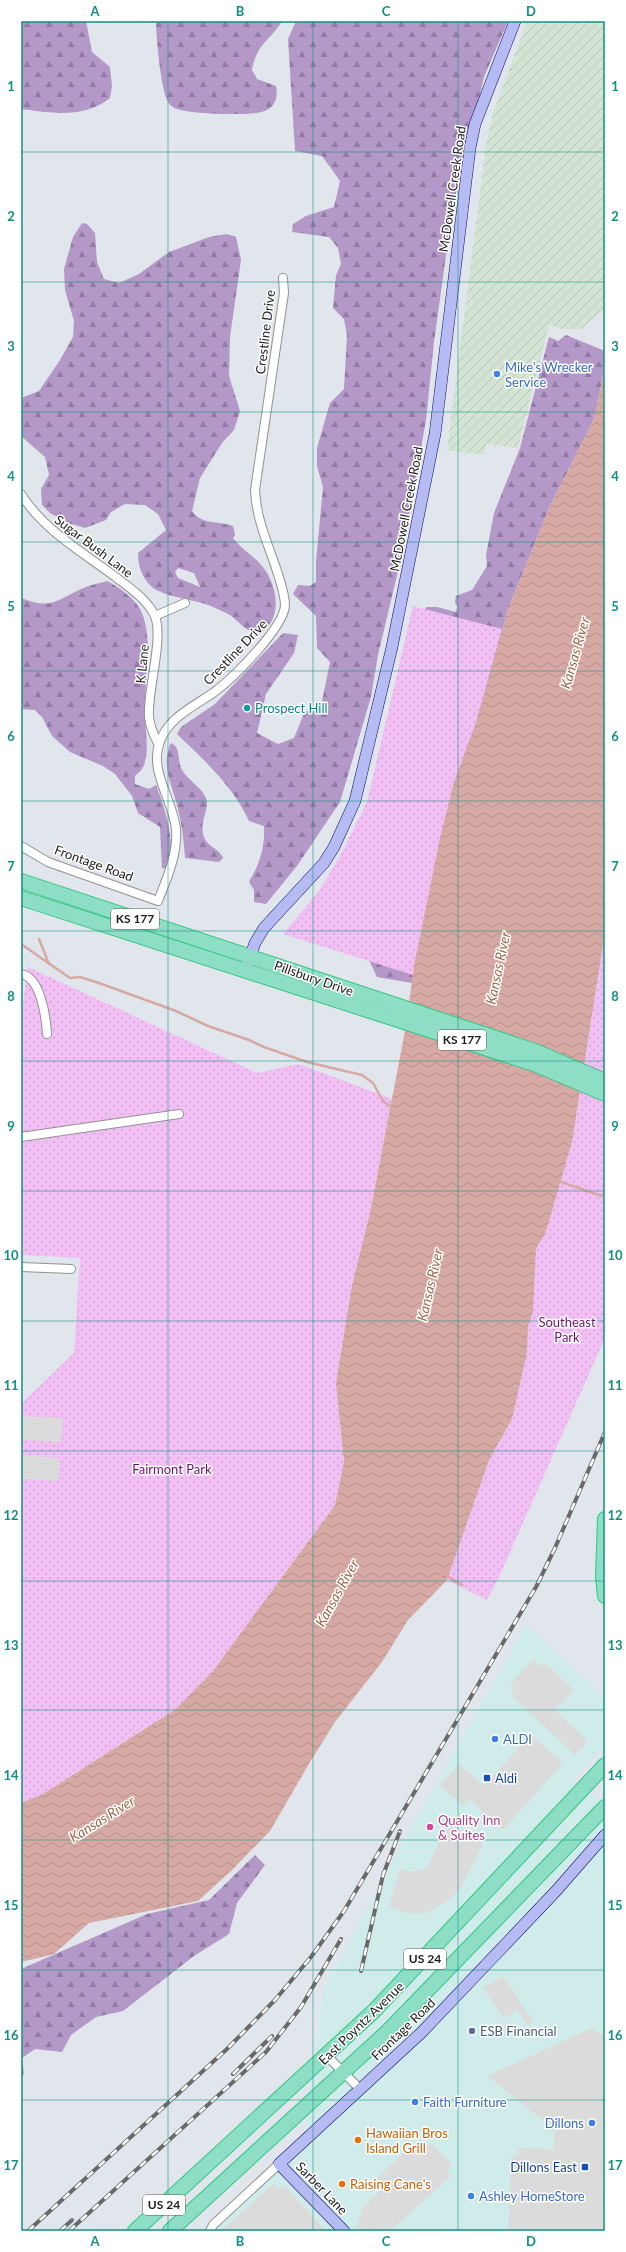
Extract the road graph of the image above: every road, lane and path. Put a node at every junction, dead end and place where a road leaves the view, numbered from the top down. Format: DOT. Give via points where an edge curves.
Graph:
graph roads {
  1 [pos="515,21"];
  2 [pos="283,278"];
  3 [pos="21,494"];
  4 [pos="185,603"];
  5 [pos="155,616"];
  6 [pos="159,746"];
  7 [pos="21,846"];
  8 [pos="21,881"];
  9 [pos="21,898"];
  10 [pos="158,901"];
  11 [pos="249,956"];
  12 [pos="245,971"];
  13 [pos="21,974"];
  14 [pos="319,987"];
  15 [pos="47,1034"];
  16 [pos="605,1081"];
  17 [pos="605,1094"];
  18 [pos="179,1114"];
  19 [pos="21,1137"];
  20 [pos="21,1267"];
  21 [pos="71,1269"];
  22 [pos="605,1519"];
  23 [pos="605,1596"];
  24 [pos="605,1765"];
  25 [pos="603,1809"];
  26 [pos="605,1835"];
  27 [pos="327,2056"];
  28 [pos="343,2072"];
  29 [pos="360,2089"];
  30 [pos="279,2164"];
  31 [pos="135,2231"];
  32 [pos="170,2231"];
  33 [pos="210,2231"];
  34 [pos="344,2231"];
  1 -- 11 [label="street, McDowell Creek Road" via="475,124 470,148 435,434 392,647 355,801 331,852 264,928"];
  2 -- 6 [label="street, Crestline Drive" via="284,293 255,490 258,514 284,594 285,608 278,625 264,644 219,688 179,715 164,730"];
  3 -- 5 [label="street, Sugar Bush Lane" via="45,524 128,587 148,605"];
  4 -- 5 [label="street"];
  5 -- 6 [label="street, K Lane" via="156,644 149,717"];
  6 -- 10 [label="street, Crestline Drive" via="157,761 173,810 176,829 175,854"];
  7 -- 10 [label="street, Frontage Road" via="48,862"];
  8 -- 11 [label="highway, Pillsbury Drive / KS 177"];
  9 -- 12 [label="highway, Pillsbury Drive / KS 177"];
  11 -- 12 [label="street, McDowell Creek Road"];
  11 -- 14 [label="highway, Pillsbury Drive / KS 177"];
  12 -- 14 [label="highway, Pillsbury Drive / KS 177"];
  13 -- 15 [label="street" via="26,975 33,983 40,996"];
  14 -- 16 [label="highway, Pillsbury Drive / KS 177" via="535,1051"];
  14 -- 17 [label="highway, Pillsbury Drive / KS 177" via="537,1065"];
  18 -- 19 [label="street"];
  20 -- 21 [label="street"];
  22 -- 23 [label="highway"];
  24 -- 27 [label="highway, East Poyntz Avenue / US 24" via="413,1971"];
  25 -- 28 [label="highway, East Poyntz Avenue / US 24" via="392,2026"];
  26 -- 29 [label="street, Frontage Road" via="556,1891 422,2032"];
  27 -- 28 [label="street"];
  27 -- 31 [label="highway, East Poyntz Avenue / US 24"];
  28 -- 29 [label="street"];
  28 -- 32 [label="highway, East Poyntz Avenue / US 24"];
  29 -- 30 [label="street, Frontage Road"];
  30 -- 33 [label="street, Frontage Road" via="213,2225"];
  30 -- 34 [label="street, Sarber Lane"];
}
